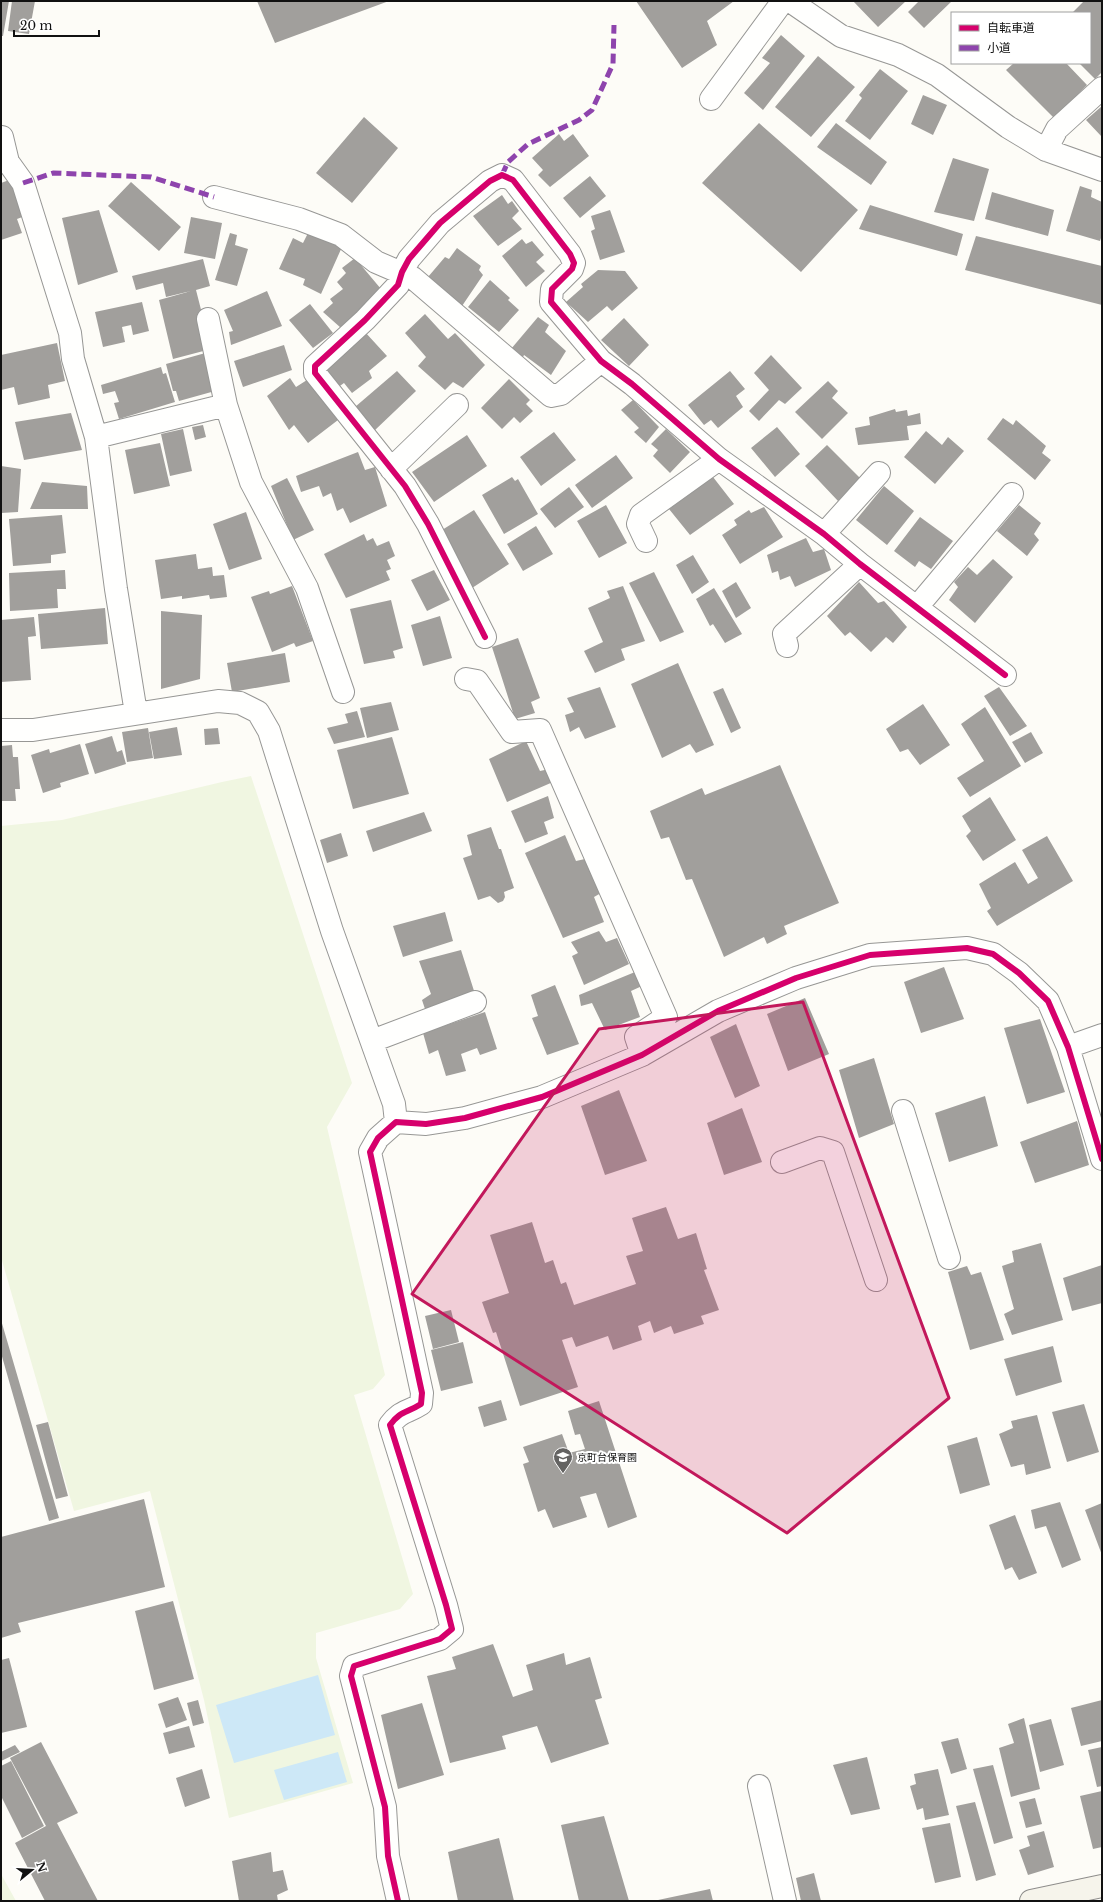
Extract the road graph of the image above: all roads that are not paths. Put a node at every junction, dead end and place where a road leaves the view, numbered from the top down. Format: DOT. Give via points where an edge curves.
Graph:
graph roads {
  1 [pos="783,1"];
  2 [pos="790,1"];
  3 [pos="1102,88"];
  4 [pos="711,99"];
  5 [pos="2,137"];
  6 [pos="1046,150"];
  7 [pos="1102,170"];
  8 [pos="214,197"];
  9 [pos="402,272"];
  10 [pos="208,319"];
  11 [pos="601,361"];
  12 [pos="226,405"];
  13 [pos="457,405"];
  14 [pos="96,437"];
  15 [pos="718,459"];
  16 [pos="391,469"];
  17 [pos="879,474"];
  18 [pos="1012,494"];
  19 [pos="824,534"];
  20 [pos="646,541"];
  21 [pos="860,564"];
  22 [pos="917,606"];
  23 [pos="485,637"];
  24 [pos="787,646"];
  25 [pos="1005,675"];
  26 [pos="466,679"];
  27 [pos="343,692"];
  28 [pos="136,713"];
  29 [pos="1,730"];
  30 [pos="475,1002"];
  31 [pos="1102,1035"];
  32 [pos="372,1041"];
  33 [pos="1068,1047"];
  34 [pos="642,1055"];
  35 [pos="904,1111"];
  36 [pos="396,1122"];
  37 [pos="1102,1159"];
  38 [pos="782,1162"];
  39 [pos="949,1258"];
  40 [pos="876,1280"];
  41 [pos="759,1786"];
  42 [pos="1102,1886"];
  43 [pos="398,1901"];
  44 [pos="785,1901"];
  45 [pos="1031,1901"];
  1 -- 4 [label="street"];
  2 -- 6 [label="street" via="841,36 898,55 937,75 1008,127"];
  3 -- 6 [label="street" via="1058,129"];
  5 -- 14 [label="street" via="8,162 22,183 63,310 70,333 73,359"];
  6 -- 7 [label="street"];
  8 -- 9 [label="street" via="299,219 341,235 376,262"];
  9 -- 11 [label="street" via="413,278 551,396 562,394"];
  9 -- 11 [label="street" via="409,259 440,223 490,181 502,175 513,180 570,254 574,263 572,269 552,289 551,302"];
  9 -- 16 [label="street" via="398,285 365,320 315,366 314,373"];
  10 -- 12 [label="street"];
  11 -- 15 [label="street" via="632,384"];
  12 -- 14 [label="street"];
  12 -- 27 [label="street" via="254,490 307,588"];
  13 -- 16 [label="street"];
  14 -- 28 [label="street" via="116,589"];
  15 -- 19 [label="street"];
  15 -- 20 [label="street" via="641,515 638,524"];
  16 -- 23 [label="street" via="405,486 428,524"];
  17 -- 19 [label="street"];
  18 -- 22 [label="street"];
  19 -- 21 [label="street"];
  21 -- 22 [label="street"];
  21 -- 24 [label="street" via="784,634"];
  22 -- 25 [label="street"];
  26 -- 34 [label="street" via="477,681 512,732 540,730 666,1017 636,1037"];
  28 -- 29 [label="street" via="33,730"];
  28 -- 32 [label="street" via="218,701 240,703 258,712 269,732 332,931"];
  30 -- 32 [label="street"];
  31 -- 33 [label="street"];
  32 -- 36 [label="street" via="394,1104"];
  33 -- 34 [label="street" via="1048,1001 1019,974 992,954 967,948 870,955 796,978 718,1011"];
  33 -- 37 [label="street"];
  34 -- 36 [label="street" via="542,1097 465,1118 426,1124"];
  35 -- 39 [label="street"];
  36 -- 43 [label="street" via="378,1138 370,1152 422,1393 421,1404 398,1415 390,1425 452,1630 440,1639 354,1666 351,1676 385,1807 388,1856"];
  38 -- 40 [label="street" via="820,1148 833,1152"];
  41 -- 44 [label="street"];
  42 -- 45 [label="main road"];
}
